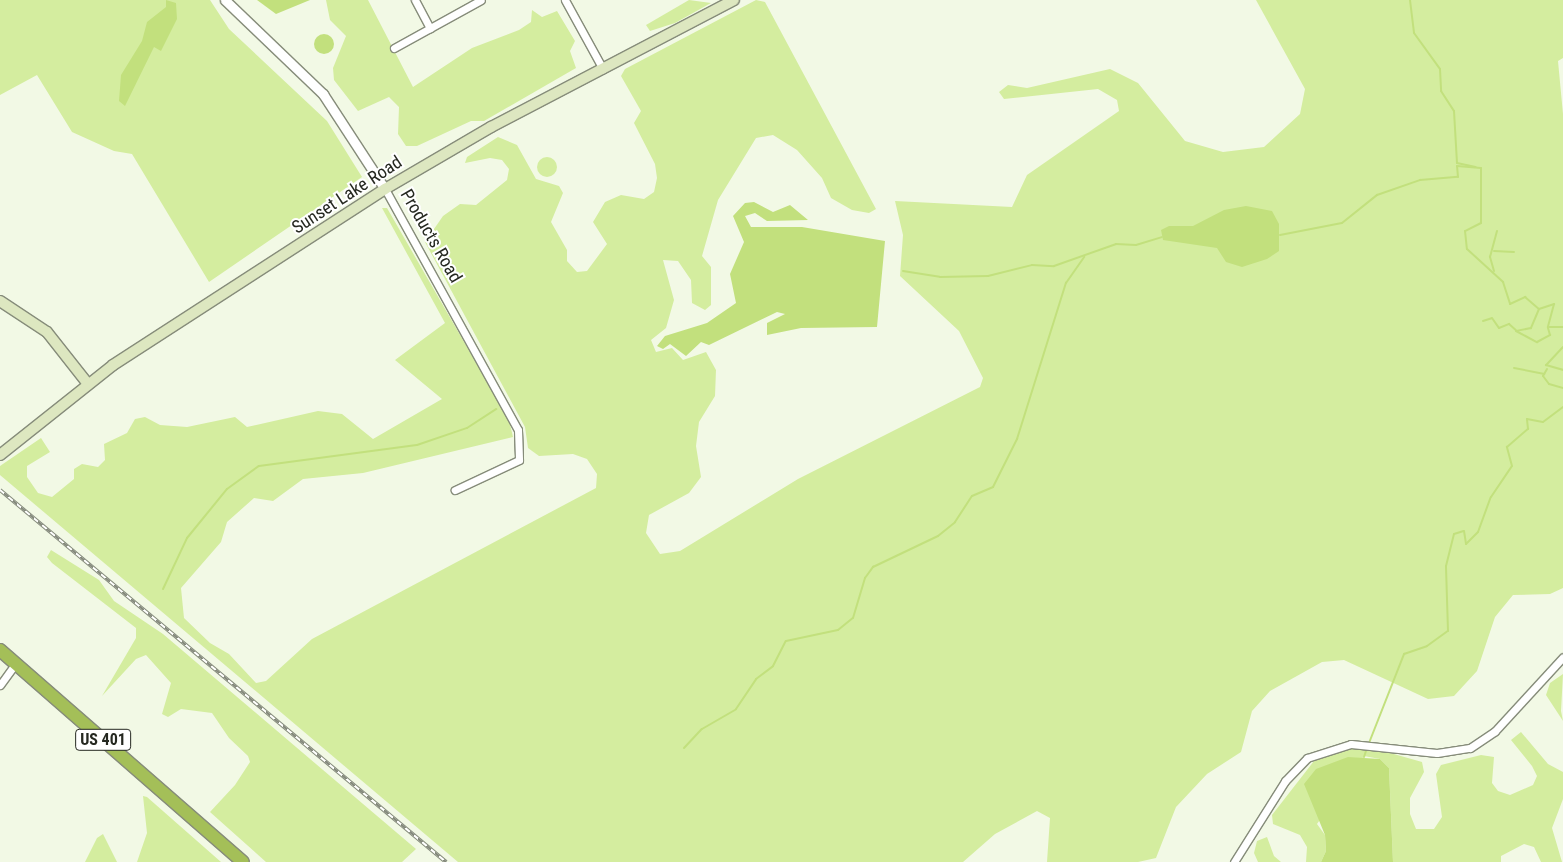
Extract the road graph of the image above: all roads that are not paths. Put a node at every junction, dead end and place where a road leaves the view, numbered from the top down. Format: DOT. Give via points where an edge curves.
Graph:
graph roads {
  1 [pos="225,0"];
  2 [pos="415,0"];
  3 [pos="481,0"];
  4 [pos="565,0"];
  5 [pos="734,0"];
  6 [pos="430,28"];
  7 [pos="394,48"];
  8 [pos="603,68"];
  9 [pos="385,189"];
  10 [pos="0,301"];
  11 [pos="88,384"];
  12 [pos="0,455"];
  13 [pos="455,490"];
  14 [pos="0,650"];
  15 [pos="1563,657"];
  16 [pos="16,663"];
  17 [pos="0,685"];
  18 [pos="242,862"];
  19 [pos="1234,862"];
  1 -- 9 [label="street, Products Road" via="323,94"];
  2 -- 6 [label="street"];
  3 -- 6 [label="street"];
  4 -- 8 [label="street"];
  5 -- 8 [label="main road, Sunset Lake Road"];
  6 -- 7 [label="street"];
  8 -- 9 [label="main road, Sunset Lake Road"];
  9 -- 11 [label="main road, Sunset Lake Road"];
  9 -- 13 [label="street, Products Road" via="518,430 519,460"];
  10 -- 11 [label="main road" via="47,332"];
  11 -- 12 [label="main road, Sunset Lake Road"];
  14 -- 16 [label="highway, US 401"];
  15 -- 19 [label="street" via="1495,732 1470,748 1437,753 1351,744 1307,758 1285,781"];
  16 -- 17 [label="street"];
  16 -- 18 [label="highway, US 401"];
}
